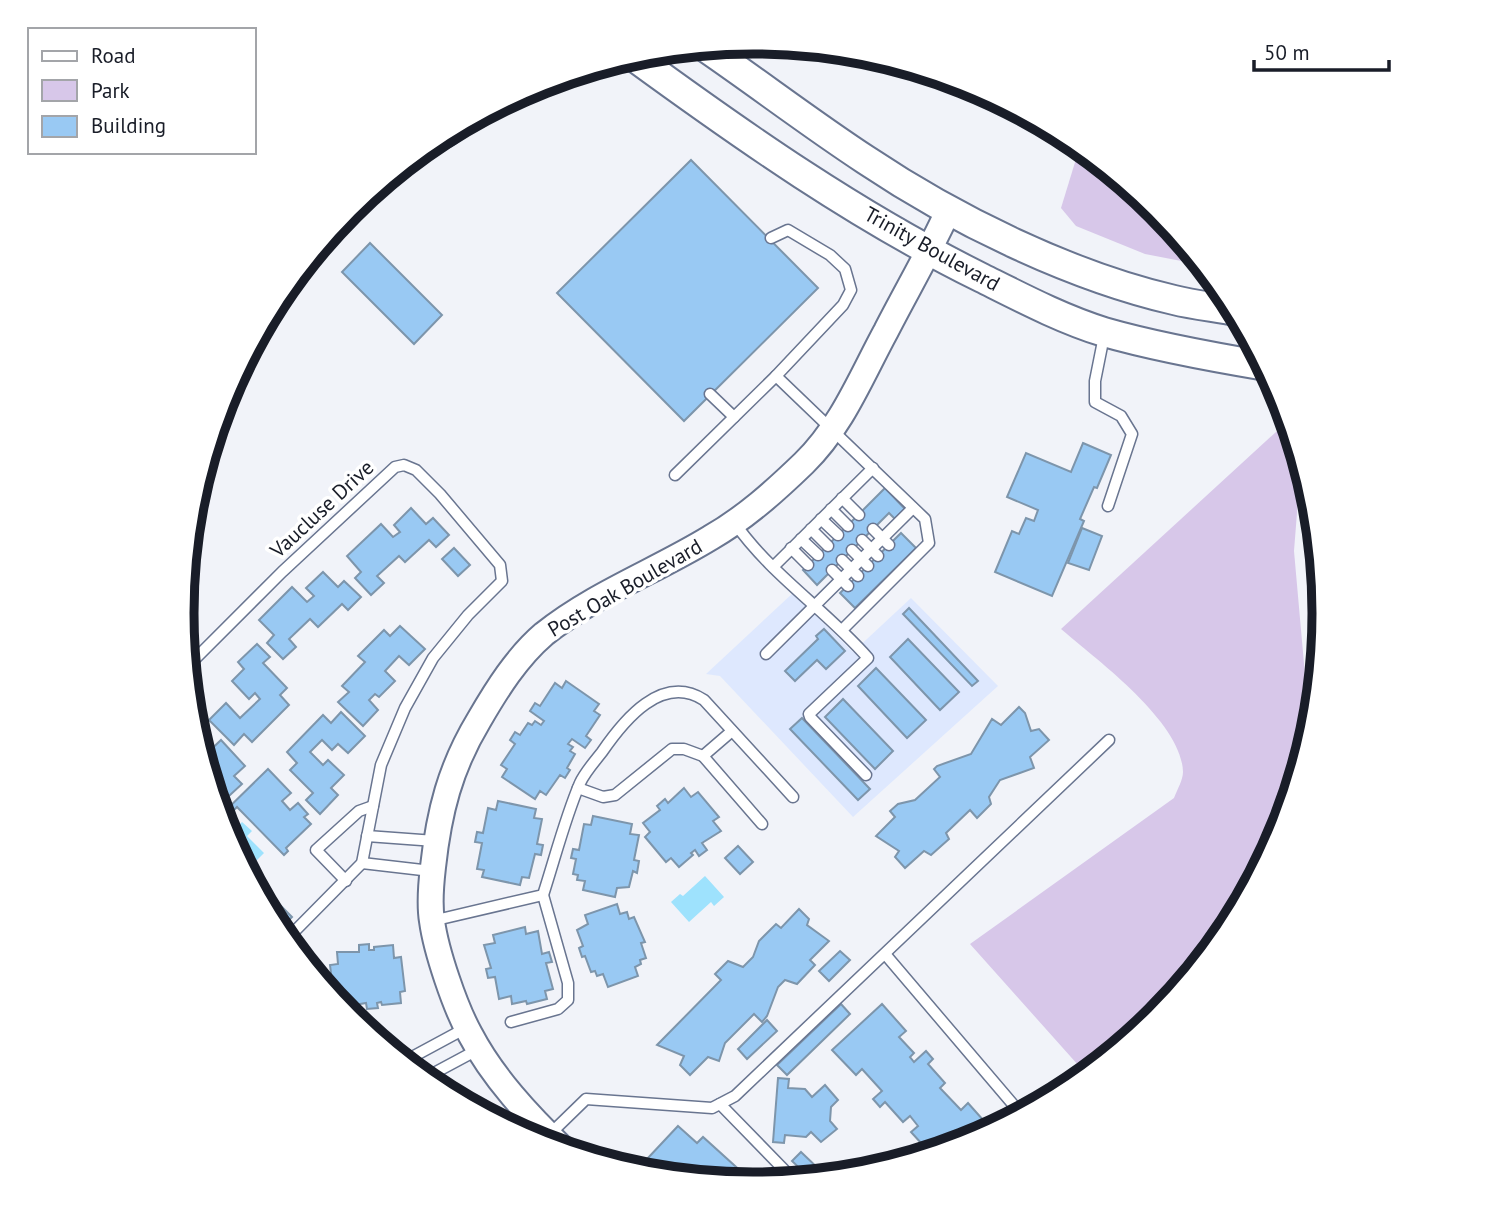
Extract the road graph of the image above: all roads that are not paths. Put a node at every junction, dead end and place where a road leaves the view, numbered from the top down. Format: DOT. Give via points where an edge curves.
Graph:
graph roads {
  1 [pos="716,55"];
  2 [pos="645,65"];
  3 [pos="950,209"];
  4 [pos="771,238"];
  5 [pos="929,252"];
  6 [pos="1221,308"];
  7 [pos="1104,332"];
  8 [pos="1254,364"];
  9 [pos="776,376"];
  10 [pos="710,394"];
  11 [pos="734,417"];
  12 [pos="833,429"];
  13 [pos="873,468"];
  14 [pos="675,475"];
  15 [pos="842,498"];
  16 [pos="1108,506"];
  17 [pos="913,508"];
  18 [pos="831,509"];
  19 [pos="859,515"];
  20 [pos="821,519"];
  21 [pos="734,522"];
  22 [pos="848,526"];
  23 [pos="811,529"];
  24 [pos="873,529"];
  25 [pos="838,536"];
  26 [pos="801,538"];
  27 [pos="862,540"];
  28 [pos="885,542"];
  29 [pos="828,546"];
  30 [pos="791,548"];
  31 [pos="852,550"];
  32 [pos="874,553"];
  33 [pos="818,555"];
  34 [pos="842,560"];
  35 [pos="864,563"];
  36 [pos="808,565"];
  37 [pos="773,567"];
  38 [pos="832,569"];
  39 [pos="854,572"];
  40 [pos="822,580"];
  41 [pos="845,582"];
  42 [pos="831,589"];
  43 [pos="813,606"];
  44 [pos="842,630"];
  45 [pos="766,654"];
  46 [pos="196,658"];
  47 [pos="732,731"];
  48 [pos="1109,740"];
  49 [pos="703,756"];
  50 [pos="866,775"];
  51 [pos="578,788"];
  52 [pos="793,797"];
  53 [pos="373,806"];
  54 [pos="762,824"];
  55 [pos="367,836"];
  56 [pos="435,842"];
  57 [pos="362,863"];
  58 [pos="432,871"];
  59 [pos="346,881"];
  60 [pos="542,895"];
  61 [pos="432,921"];
  62 [pos="294,932"];
  63 [pos="885,954"];
  64 [pos="511,1023"];
  65 [pos="467,1028"];
  66 [pos="479,1049"];
  67 [pos="413,1057"];
  68 [pos="435,1073"];
  69 [pos="720,1104"];
  70 [pos="1015,1107"];
  71 [pos="541,1131"];
  72 [pos="548,1133"];
  73 [pos="786,1172"];
  1 -- 3 [label="main road, Trinity Boulevard" via="865,160"];
  2 -- 5 [label="main road, Trinity Boulevard" via="742,134"];
  3 -- 5 [label="street, Post Oak Boulevard"];
  3 -- 6 [label="main road, Trinity Boulevard" via="1032,251 1104,279 1173,300"];
  4 -- 9 [label="lane" via="788,230 830,255 845,269 851,290 843,305"];
  5 -- 7 [label="main road, Trinity Boulevard" via="1043,309"];
  5 -- 12 [label="street, Post Oak Boulevard"];
  7 -- 8 [label="main road, Trinity Boulevard"];
  7 -- 16 [label="lane" via="1094,401 1122,416 1132,434"];
  9 -- 11 [label="lane"];
  9 -- 12 [label="lane"];
  10 -- 11 [label="lane"];
  11 -- 14 [label="lane"];
  12 -- 13 [label="lane"];
  12 -- 21 [label="street, Post Oak Boulevard" via="806,461"];
  13 -- 15 [label="lane"];
  13 -- 17 [label="lane"];
  15 -- 18 [label="lane"];
  15 -- 19 [label="lane"];
  17 -- 28 [label="lane"];
  17 -- 44 [label="lane" via="925,519 929,543"];
  18 -- 20 [label="lane"];
  18 -- 22 [label="lane"];
  20 -- 23 [label="lane"];
  20 -- 25 [label="lane"];
  21 -- 37 [label="lane"];
  21 -- 56 [label="street, Post Oak Boulevard" via="565,618 541,637 495,693 465,743"];
  23 -- 26 [label="lane"];
  23 -- 29 [label="lane"];
  24 -- 28 [label="lane"];
  26 -- 30 [label="lane"];
  26 -- 33 [label="lane"];
  27 -- 32 [label="lane"];
  28 -- 32 [label="lane"];
  30 -- 36 [label="lane"];
  30 -- 37 [label="lane"];
  31 -- 35 [label="lane"];
  32 -- 35 [label="lane"];
  34 -- 39 [label="lane"];
  35 -- 39 [label="lane"];
  37 -- 43 [label="lane"];
  38 -- 41 [label="lane"];
  39 -- 41 [label="lane"];
  40 -- 42 [label="lane"];
  41 -- 42 [label="lane"];
  42 -- 43 [label="lane"];
  43 -- 44 [label="lane"];
  43 -- 45 [label="lane"];
  44 -- 50 [label="lane" via="868,658 809,714"];
  46 -- 53 [label="lane, Vaucluse Drive" via="395,467 416,470 500,565 502,581 433,658 381,765"];
  47 -- 49 [label="lane"];
  47 -- 51 [label="lane" via="692,692 665,693 621,725"];
  47 -- 52 [label="lane"];
  48 -- 63 [label="lane"];
  49 -- 51 [label="lane" via="672,749 615,795 603,797"];
  49 -- 54 [label="lane"];
  51 -- 60 [label="lane"];
  53 -- 55 [label="lane, Vaucluse Drive"];
  53 -- 59 [label="lane" via="359,811 316,850"];
  55 -- 56 [label="lane"];
  55 -- 57 [label="lane, Vaucluse Drive"];
  56 -- 58 [label="street, Post Oak Boulevard"];
  57 -- 58 [label="lane"];
  57 -- 59 [label="lane"];
  58 -- 61 [label="street, Post Oak Boulevard"];
  59 -- 62 [label="lane"];
  60 -- 61 [label="lane"];
  60 -- 64 [label="lane" via="568,983 568,1000 558,1009"];
  61 -- 65 [label="street, Post Oak Boulevard"];
  63 -- 69 [label="lane" via="736,1096"];
  63 -- 70 [label="lane"];
  65 -- 66 [label="street, Post Oak Boulevard"];
  65 -- 67 [label="lane"];
  66 -- 68 [label="lane"];
  66 -- 71 [label="street, Post Oak Boulevard"];
  69 -- 72 [label="lane" via="712,1108 586,1099"];
  69 -- 73 [label="lane"];
}
